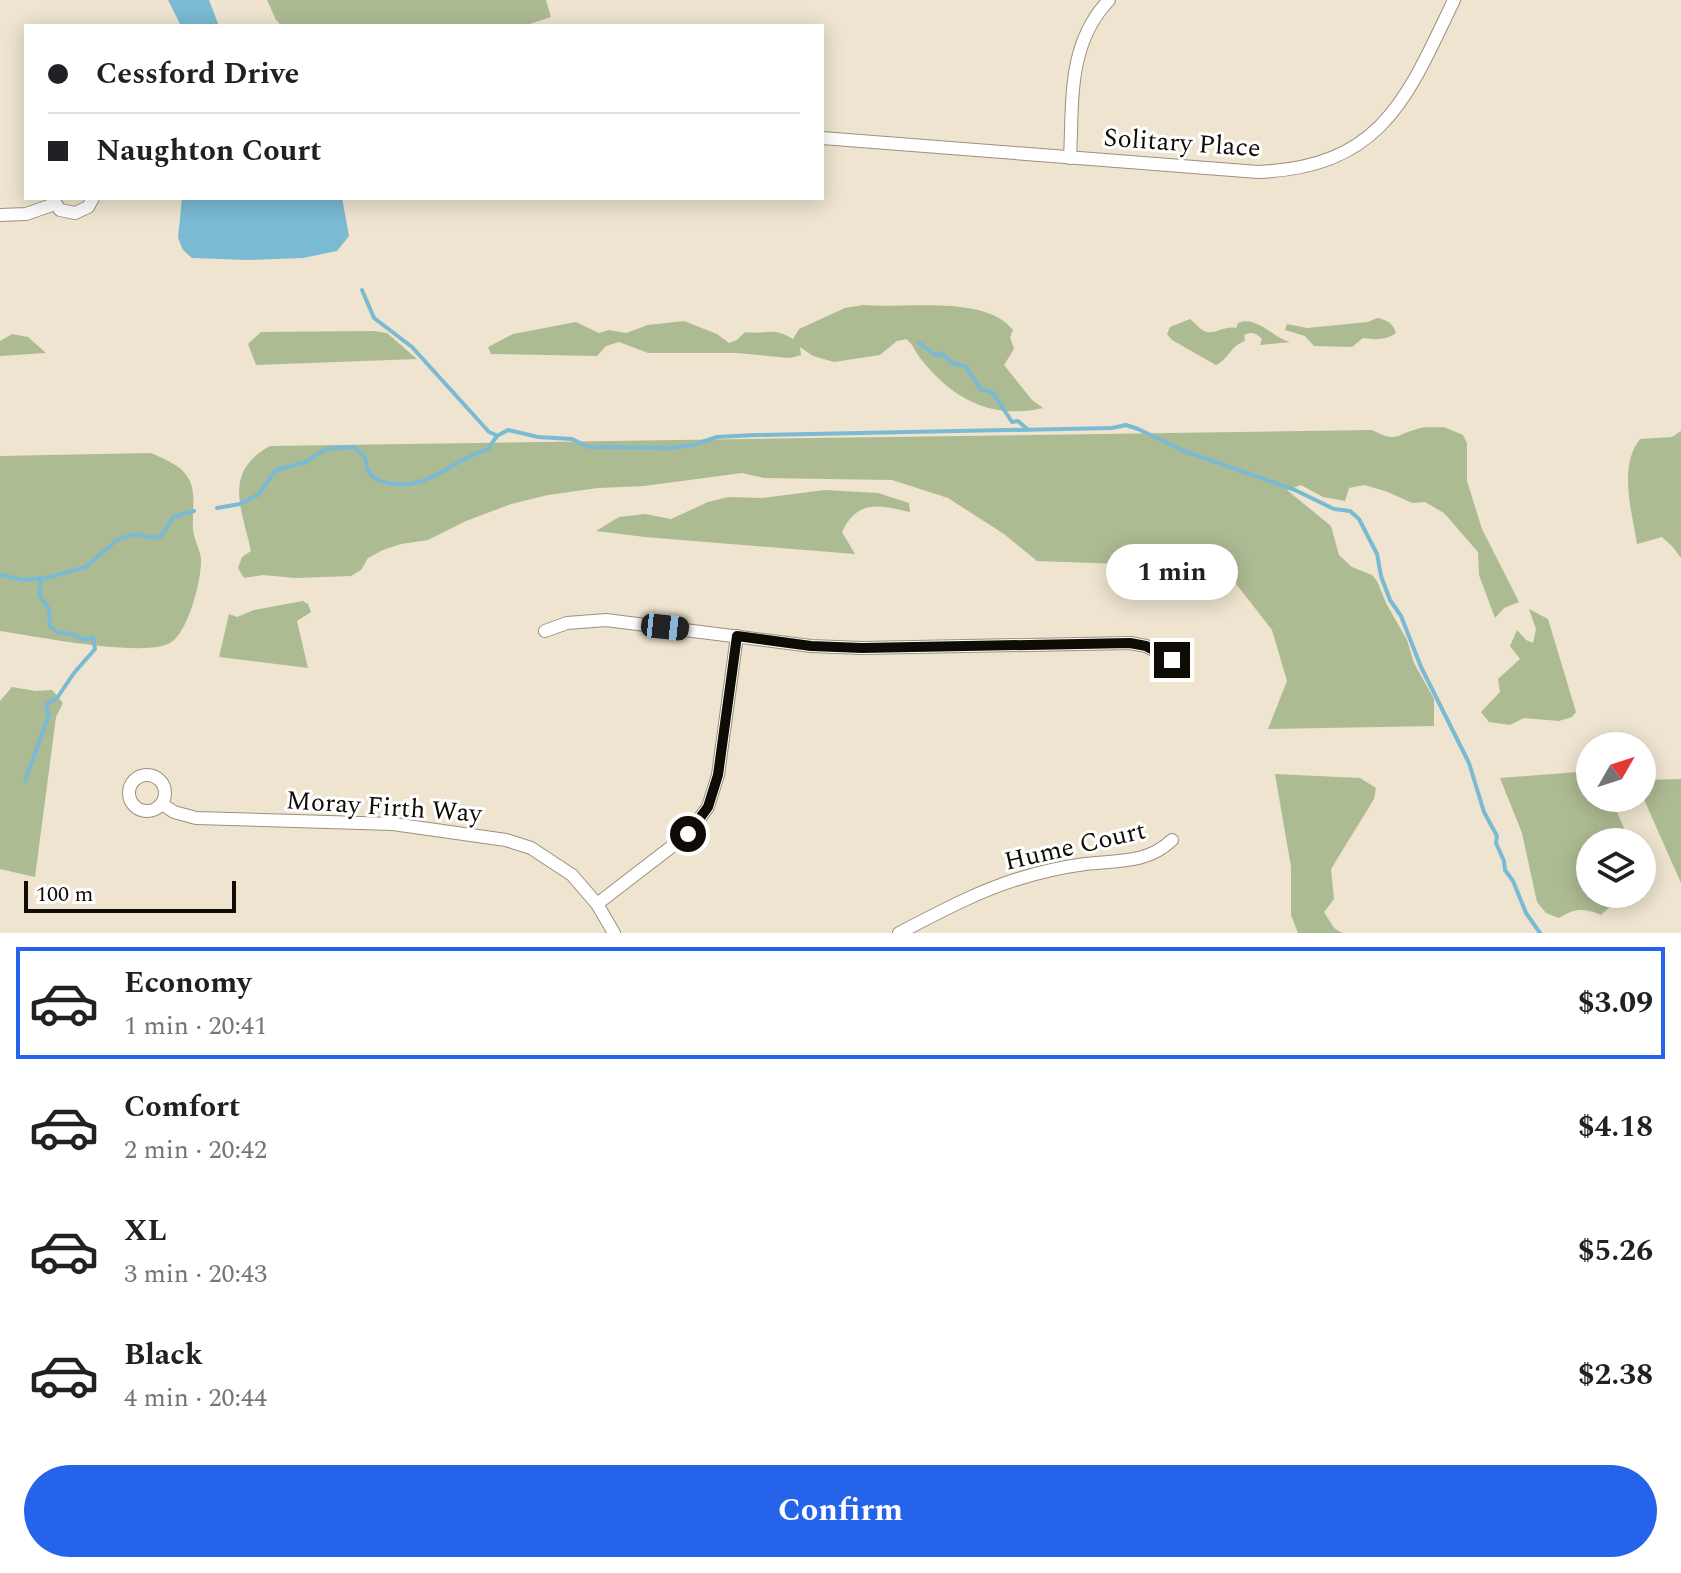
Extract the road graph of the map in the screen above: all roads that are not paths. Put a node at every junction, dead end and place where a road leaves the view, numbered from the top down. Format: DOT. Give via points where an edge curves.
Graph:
graph roads {
  1 [pos="1109,0"];
  2 [pos="1454,0"];
  3 [pos="824,138"];
  4 [pos="1070,158"];
  5 [pos="92,200"];
  6 [pos="54,201"];
  7 [pos="0,215"];
  8 [pos="545,631"];
  9 [pos="737,636"];
  10 [pos="1172,660"];
  11 [pos="162,804"];
  12 [pos="1172,840"];
  13 [pos="597,904"];
  14 [pos="614,933"];
  15 [pos="899,933"];
  1 -- 4 [label="street" via="1088,26 1074,70"];
  2 -- 4 [label="street, Solitary Place" via="1400,105 1366,139 1327,160 1258,172"];
  3 -- 4 [label="street, Solitary Place"];
  5 -- 6 [label="street" via="75,213 60,210"];
  6 -- 7 [label="street" via="36,212"];
  8 -- 9 [label="street" via="606,620"];
  9 -- 10 [label="street" via="862,648 1130,643"];
  9 -- 13 [label="street" via="718,775 708,807 688,834"];
  11 -- 13 [label="street, Moray Firth Way" via="196,818 393,824 506,840 552,860"];
  12 -- 15 [label="street, Hume Court" via="1139,860 1085,864 1019,879"];
  13 -- 14 [label="street, Moray Firth Way"];
}
